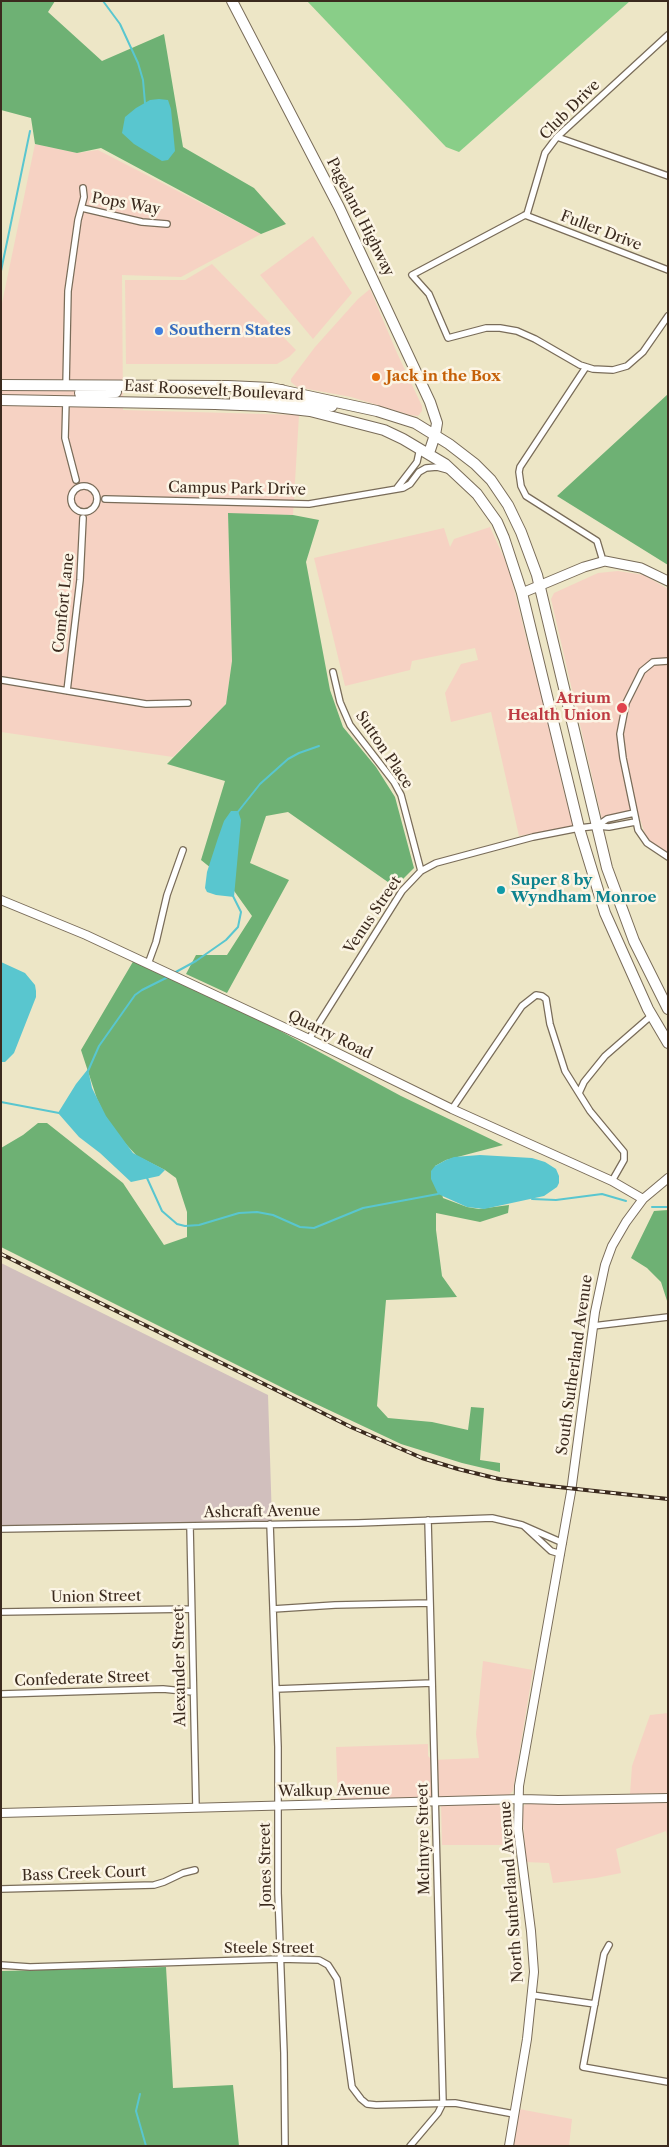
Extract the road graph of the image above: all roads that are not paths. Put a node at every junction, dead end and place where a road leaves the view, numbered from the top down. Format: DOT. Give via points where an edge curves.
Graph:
graph roads {
  1 [pos="232,1"];
  2 [pos="668,35"];
  3 [pos="557,137"];
  4 [pos="668,176"];
  5 [pos="83,188"];
  6 [pos="82,208"];
  7 [pos="526,215"];
  8 [pos="167,224"];
  9 [pos="668,270"];
  10 [pos="668,316"];
  11 [pos="586,367"];
  12 [pos="1,385"];
  13 [pos="66,386"];
  14 [pos="164,386"];
  15 [pos="282,390"];
  16 [pos="1,398"];
  17 [pos="66,400"];
  18 [pos="215,404"];
  19 [pos="279,407"];
  20 [pos="370,409"];
  21 [pos="435,436"];
  22 [pos="424,450"];
  23 [pos="455,473"];
  24 [pos="76,480"];
  25 [pos="82,487"];
  26 [pos="397,488"];
  27 [pos="75,490"];
  28 [pos="96,495"];
  29 [pos="105,499"];
  30 [pos="96,503"];
  31 [pos="77,510"];
  32 [pos="87,512"];
  33 [pos="83,518"];
  34 [pos="604,561"];
  35 [pos="668,581"];
  36 [pos="539,586"];
  37 [pos="522,594"];
  38 [pos="668,661"];
  39 [pos="333,672"];
  40 [pos="2,680"];
  41 [pos="66,691"];
  42 [pos="188,703"];
  43 [pos="634,813"];
  44 [pos="636,822"];
  45 [pos="598,826"];
  46 [pos="579,828"];
  47 [pos="183,850"];
  48 [pos="668,856"];
  49 [pos="421,871"];
  50 [pos="1,900"];
  51 [pos="148,964"];
  52 [pos="668,1009"];
  53 [pos="652,1015"];
  54 [pos="309,1039"];
  55 [pos="668,1043"];
  56 [pos="579,1094"];
  57 [pos="452,1108"];
  58 [pos="668,1178"];
  59 [pos="612,1181"];
  60 [pos="644,1199"];
  61 [pos="668,1317"];
  62 [pos="593,1326"];
  63 [pos="571,1489"];
  64 [pos="428,1520"];
  65 [pos="270,1524"];
  66 [pos="522,1525"];
  67 [pos="190,1526"];
  68 [pos="1,1529"];
  69 [pos="563,1543"];
  70 [pos="561,1554"];
  71 [pos="430,1603"];
  72 [pos="191,1609"];
  73 [pos="273,1609"];
  74 [pos="1,1612"];
  75 [pos="432,1683"];
  76 [pos="276,1689"];
  77 [pos="193,1692"];
  78 [pos="1,1694"];
  79 [pos="668,1798"];
  80 [pos="518,1799"];
  81 [pos="434,1802"];
  82 [pos="277,1806"];
  83 [pos="196,1808"];
  84 [pos="1,1813"];
  85 [pos="195,1870"];
  86 [pos="1,1888"];
  87 [pos="609,1945"];
  88 [pos="280,1959"];
  89 [pos="1,1965"];
  90 [pos="532,1995"];
  91 [pos="595,2004"];
  92 [pos="668,2082"];
  93 [pos="443,2103"];
  94 [pos="514,2114"];
  95 [pos="285,2146"];
  96 [pos="410,2146"];
  97 [pos="509,2146"];
  1 -- 21 [label="highway, Pageland Highway" via="376,282 430,402 437,422"];
  2 -- 3 [label="street, Club Drive"];
  3 -- 4 [label="street"];
  3 -- 7 [label="street, Club Drive" via="545,153"];
  5 -- 6 [label="street"];
  6 -- 8 [label="street, Pops Way" via="142,222"];
  6 -- 13 [label="street" via="68,291"];
  7 -- 9 [label="street, Fuller Drive"];
  7 -- 11 [label="street" via="412,275 429,294 448,338 486,328 517,331"];
  10 -- 11 [label="street" via="643,352 626,366 612,370"];
  11 -- 34 [label="street" via="518,472 526,496 596,542"];
  12 -- 13 [label="highway, East Roosevelt Boulevard"];
  13 -- 14 [label="highway, East Roosevelt Boulevard"];
  13 -- 16 [label="highway" via="60,394"];
  14 -- 15 [label="highway, East Roosevelt Boulevard"];
  14 -- 17 [label="highway" via="130,392 76,393"];
  15 -- 18 [label="highway" via="277,398 237,398"];
  15 -- 20 [label="highway, East Roosevelt Boulevard"];
  16 -- 17 [label="highway, East Roosevelt Boulevard"];
  17 -- 18 [label="highway, East Roosevelt Boulevard"];
  17 -- 24 [label="street" via="65,438"];
  18 -- 19 [label="highway, East Roosevelt Boulevard"];
  19 -- 20 [label="highway" via="290,400 360,411"];
  19 -- 22 [label="highway, East Roosevelt Boulevard" via="310,411 384,430"];
  20 -- 21 [label="highway, East Roosevelt Boulevard" via="415,423"];
  21 -- 22 [label="highway, Pageland Highway"];
  21 -- 36 [label="highway, East Roosevelt Boulevard" via="475,464 508,505"];
  22 -- 23 [label="highway, East Roosevelt Boulevard"];
  22 -- 26 [label="street"];
  23 -- 26 [label="street, Campus Park Drive" via="437,467 426,468 407,486"];
  23 -- 37 [label="highway, East Roosevelt Boulevard" via="477,494 496,522"];
  24 -- 25 [label="street"];
  24 -- 27 [label="street"];
  25 -- 27 [label="street"];
  25 -- 28 [label="street"];
  26 -- 29 [label="street, Campus Park Drive" via="308,504"];
  27 -- 31 [label="street" via="71,501"];
  28 -- 29 [label="street, Campus Park Drive"];
  28 -- 30 [label="street"];
  29 -- 30 [label="street, Campus Park Drive"];
  30 -- 32 [label="street"];
  31 -- 32 [label="street"];
  31 -- 33 [label="street"];
  32 -- 33 [label="street"];
  33 -- 41 [label="street, Comfort Lane" via="80,580"];
  34 -- 35 [label="main road" via="625,563"];
  34 -- 36 [label="main road"];
  36 -- 37 [label="main road"];
  36 -- 45 [label="highway, East Roosevelt Boulevard"];
  37 -- 46 [label="highway, East Roosevelt Boulevard"];
  38 -- 43 [label="street" via="653,662 645,668 623,710 621,749"];
  39 -- 49 [label="street, Sutton Place" via="350,725 401,795"];
  40 -- 41 [label="street"];
  41 -- 42 [label="street" via="146,704"];
  43 -- 44 [label="street"];
  43 -- 45 [label="street" via="607,819"];
  44 -- 45 [label="street, Venus Street"];
  44 -- 48 [label="street" via="644,841"];
  45 -- 46 [label="street, Venus Street"];
  45 -- 52 [label="highway, East Roosevelt Boulevard" via="607,868 634,941"];
  46 -- 49 [label="street, Venus Street" via="436,863"];
  46 -- 53 [label="highway, East Roosevelt Boulevard" via="605,914"];
  47 -- 51 [label="street"];
  49 -- 54 [label="street, Venus Street" via="402,891"];
  50 -- 51 [label="street, Quarry Road"];
  51 -- 54 [label="street, Quarry Road"];
  53 -- 55 [label="highway, East Roosevelt Boulevard"];
  53 -- 56 [label="street" via="605,1056 584,1082"];
  54 -- 57 [label="street, Quarry Road"];
  56 -- 57 [label="street" via="565,1071 550,1024 546,999 536,995 522,1006"];
  56 -- 59 [label="street" via="624,1152 624,1160"];
  57 -- 59 [label="street, Quarry Road"];
  58 -- 60 [label="street, South Sutherland Avenue"];
  59 -- 60 [label="street, Quarry Road"];
  60 -- 62 [label="street, South Sutherland Avenue" via="612,1246 601,1279"];
  61 -- 62 [label="street"];
  62 -- 63 [label="street, South Sutherland Avenue"];
  63 -- 69 [label="street, North Sutherland Avenue"];
  64 -- 65 [label="street, Ashcraft Avenue"];
  64 -- 66 [label="street, Ashcraft Avenue" via="492,1518"];
  64 -- 71 [label="street, McIntyre Street"];
  65 -- 67 [label="street, Ashcraft Avenue"];
  65 -- 73 [label="street, Jones Street"];
  66 -- 69 [label="street, Ashcraft Avenue"];
  66 -- 70 [label="street, Ashcraft Avenue" via="551,1551"];
  67 -- 68 [label="street, Ashcraft Avenue"];
  67 -- 72 [label="street, Alexander Street"];
  69 -- 70 [label="street, North Sutherland Avenue"];
  70 -- 80 [label="street, North Sutherland Avenue" via="522,1759"];
  71 -- 73 [label="street" via="335,1604"];
  71 -- 75 [label="street, McIntyre Street"];
  72 -- 74 [label="street, Union Street"];
  72 -- 77 [label="street, Alexander Street"];
  73 -- 76 [label="street, Jones Street"];
  75 -- 76 [label="street"];
  75 -- 81 [label="street, McIntyre Street"];
  76 -- 82 [label="street, Jones Street"];
  77 -- 78 [label="street, Confederate Street" via="162,1689"];
  77 -- 83 [label="street, Alexander Street"];
  79 -- 80 [label="street, Walkup Avenue"];
  80 -- 81 [label="street, Walkup Avenue"];
  80 -- 90 [label="street, North Sutherland Avenue" via="518,1830 534,1958"];
  81 -- 82 [label="street, Walkup Avenue"];
  81 -- 93 [label="street, McIntyre Street"];
  82 -- 83 [label="street, Walkup Avenue"];
  82 -- 88 [label="street, Jones Street"];
  83 -- 84 [label="street, Walkup Avenue"];
  85 -- 86 [label="street, Bass Creek Court" via="154,1884"];
  87 -- 91 [label="street" via="604,1954"];
  88 -- 89 [label="street, Steele Street"];
  88 -- 93 [label="street, Steele Street" via="319,1960 334,1972 342,2006 352,2086 361,2099 376,2105"];
  88 -- 95 [label="street, Jones Street"];
  90 -- 91 [label="street"];
  90 -- 94 [label="street, North Sutherland Avenue"];
  91 -- 92 [label="street" via="583,2067"];
  93 -- 94 [label="street, Steele Street"];
  93 -- 96 [label="street"];
  94 -- 97 [label="street, North Sutherland Avenue"];
}
